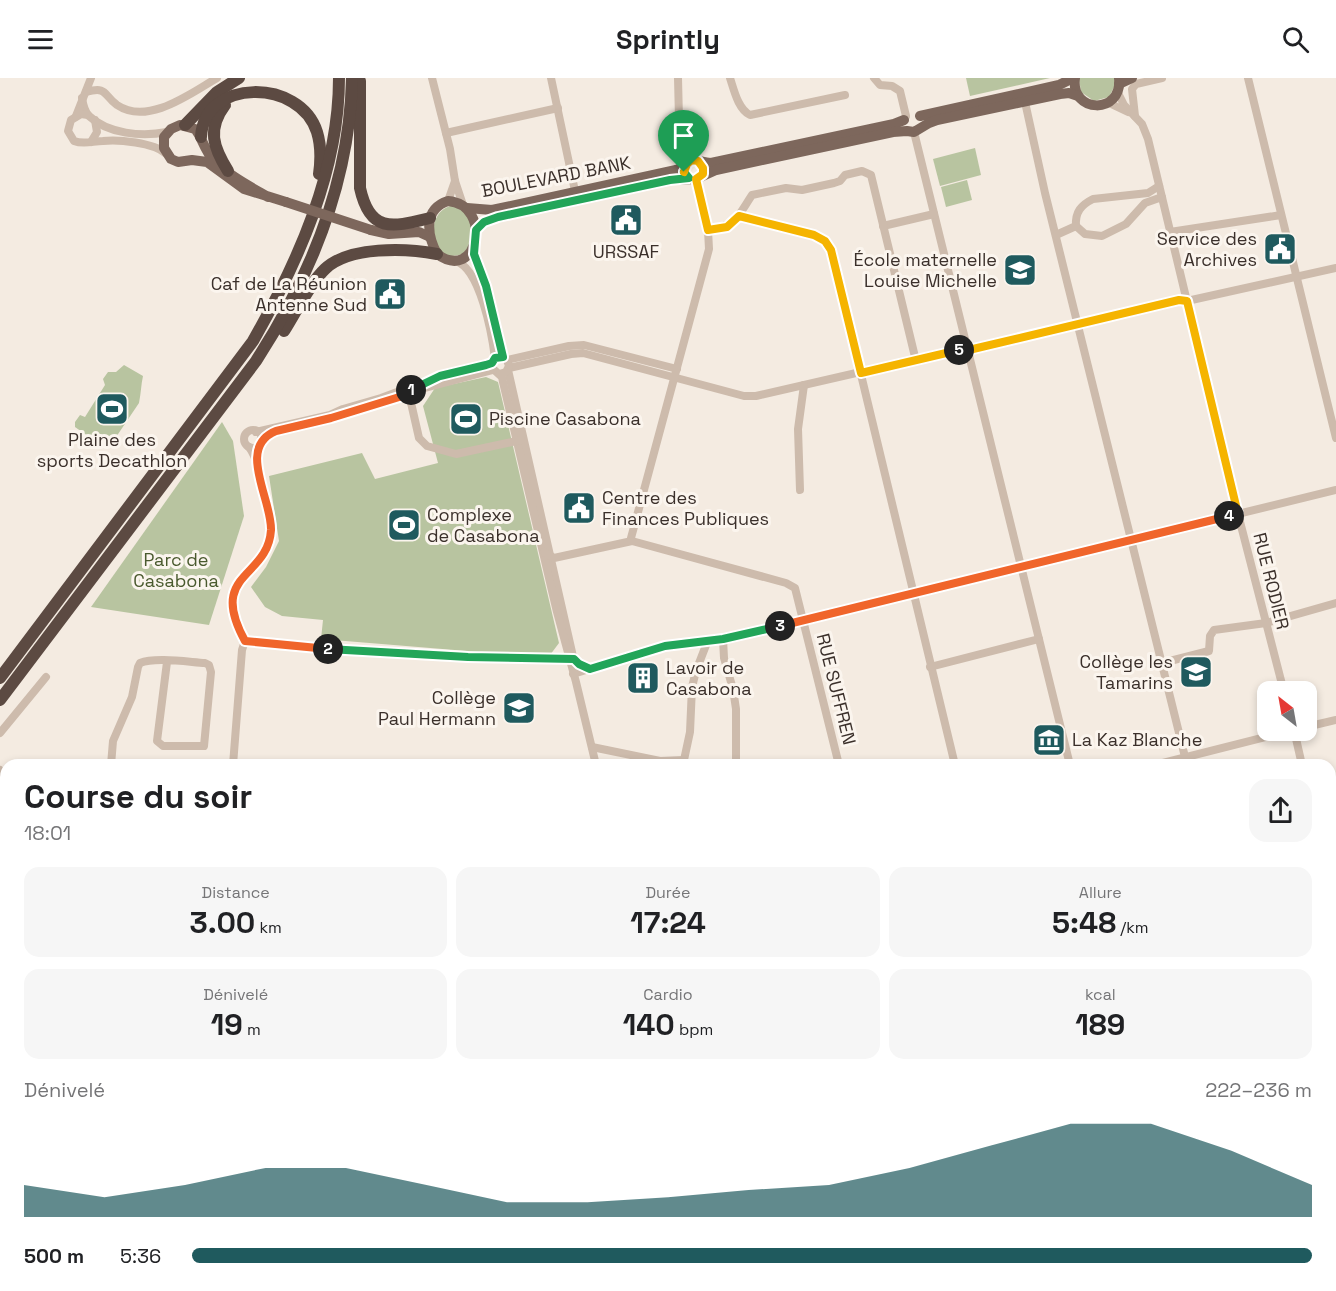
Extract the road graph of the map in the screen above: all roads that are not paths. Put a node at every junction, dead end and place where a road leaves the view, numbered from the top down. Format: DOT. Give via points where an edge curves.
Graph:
graph roads {
  1 [pos="91,78"];
  2 [pos="217,78"];
  3 [pos="239,78"];
  4 [pos="339,78"];
  5 [pos="352,78"];
  6 [pos="360,78"];
  7 [pos="432,78"];
  8 [pos="551,78"];
  9 [pos="679,78"];
  10 [pos="730,78"];
  11 [pos="874,78"];
  12 [pos="1074,78"];
  13 [pos="1132,78"];
  14 [pos="1162,78"];
  15 [pos="1248,78"];
  16 [pos="1119,85"];
  17 [pos="238,94"];
  18 [pos="84,95"];
  19 [pos="845,96"];
  20 [pos="1078,96"];
  21 [pos="1025,102"];
  22 [pos="1109,102"];
  23 [pos="558,108"];
  24 [pos="76,116"];
  25 [pos="1135,116"];
  26 [pos="91,118"];
  27 [pos="912,124"];
  28 [pos="185,125"];
  29 [pos="167,132"];
  30 [pos="446,133"];
  31 [pos="201,140"];
  32 [pos="91,142"];
  33 [pos="166,154"];
  34 [pos="192,160"];
  35 [pos="693,163"];
  36 [pos="228,171"];
  37 [pos="696,178"];
  38 [pos="455,181"];
  39 [pos="1159,186"];
  40 [pos="575,191"];
  41 [pos="1137,194"];
  42 [pos="268,197"];
  43 [pos="1161,197"];
  44 [pos="448,201"];
  45 [pos="465,206"];
  46 [pos="1140,208"];
  47 [pos="312,214"];
  48 [pos="934,214"];
  49 [pos="1281,215"];
  50 [pos="739,216"];
  51 [pos="430,218"];
  52 [pos="883,226"];
  53 [pos="1076,226"];
  54 [pos="476,230"];
  55 [pos="708,230"];
  56 [pos="404,232"];
  57 [pos="1170,232"];
  58 [pos="1056,235"];
  59 [pos="430,237"];
  60 [pos="474,247"];
  61 [pos="437,254"];
  62 [pos="453,261"];
  63 [pos="1336,268"];
  64 [pos="1297,277"];
  65 [pos="1187,301"];
  66 [pos="1078,323"];
  67 [pos="968,349"];
  68 [pos="916,361"];
  69 [pos="501,365"];
  70 [pos="676,373"];
  71 [pos="861,373"];
  72 [pos="804,385"];
  73 [pos="415,386"];
  74 [pos="409,394"];
  75 [pos="1336,438"];
  76 [pos="519,440"];
  77 [pos="256,441"];
  78 [pos="190,446"];
  79 [pos="800,490"];
  80 [pos="1336,490"];
  81 [pos="1238,514"];
  82 [pos="1131,540"];
  83 [pos="632,541"];
  84 [pos="544,552"];
  85 [pos="551,558"];
  86 [pos="1021,566"];
  87 [pos="913,594"];
  88 [pos="1336,603"];
  89 [pos="803,620"];
  90 [pos="1266,623"];
  91 [pos="723,639"];
  92 [pos="1039,639"];
  93 [pos="708,640"];
  94 [pos="245,641"];
  95 [pos="571,659"];
  96 [pos="167,662"];
  97 [pos="1162,663"];
  98 [pos="930,667"];
  99 [pos="590,669"];
  100 [pos="575,673"];
  101 [pos="46,677"];
  102 [pos="0,678"];
  103 [pos="1281,681"];
  104 [pos="0,700"];
  105 [pos="1336,720"];
  106 [pos="1317,724"];
  107 [pos="0,734"];
  108 [pos="1257,740"];
  109 [pos="1296,741"];
  110 [pos="592,747"];
  111 [pos="112,759"];
  112 [pos="233,759"];
  113 [pos="595,759"];
  114 [pos="650,759"];
  115 [pos="686,759"];
  116 [pos="736,759"];
  117 [pos="838,759"];
  118 [pos="953,759"];
  119 [pos="1069,759"];
  120 [pos="1186,759"];
  121 [pos="1193,759"];
  122 [pos="1300,759"];
  1 -- 18 [label="street"];
  2 -- 18 [label="street" via="161,110 122,107 99,90"];
  3 -- 28 [label="highway" via="218,92"];
  4 -- 47 [label="highway" via="326,173"];
  5 -- 78 [label="highway" via="339,176 308,270 256,361"];
  6 -- 51 [label="highway" via="360,188 369,214 390,225"];
  7 -- 30 [label="street"];
  8 -- 23 [label="street"];
  9 -- 35 [label="street" via="679,119"];
  10 -- 19 [label="street" via="744,112 750,115"];
  11 -- 27 [label="street" via="880,85 900,91"];
  12 -- 20 [label="main road"];
  12 -- 27 [label="main road, BOULEVARD BANK"];
  13 -- 16 [label="main road"];
  14 -- 25 [label="street" via="1136,84 1132,89"];
  15 -- 49 [label="street"];
  16 -- 22 [label="main road"];
  16 -- 25 [label="street, RUE RODIER" via="1125,105"];
  17 -- 31 [label="highway" via="226,98 203,122"];
  17 -- 36 [label="highway" via="225,105 214,125 217,151"];
  17 -- 47 [label="highway" via="279,94 305,111 312,121 321,162"];
  18 -- 24 [label="street"];
  18 -- 26 [label="street"];
  20 -- 21 [label="main road, BOULEVARD BANK" via="1065,93"];
  20 -- 22 [label="main road, BOULEVARD BANK" via="1092,105"];
  21 -- 27 [label="main road, BOULEVARD BANK"];
  21 -- 58 [label="street"];
  22 -- 25 [label="street"];
  23 -- 30 [label="street"];
  23 -- 40 [label="street"];
  24 -- 26 [label="street"];
  24 -- 32 [label="street" via="68,125 70,137 80,143"];
  25 -- 39 [label="street, RUE RODIER" via="1148,139"];
  26 -- 29 [label="street" via="119,131"];
  26 -- 32 [label="street" via="97,132"];
  27 -- 35 [label="main road, BOULEVARD BANK" via="894,124 711,163"];
  27 -- 37 [label="main road, BOULEVARD BANK" via="719,169"];
  27 -- 48 [label="street"];
  28 -- 29 [label="main road"];
  28 -- 31 [label="main road" via="195,129"];
  29 -- 33 [label="main road" via="163,143"];
  30 -- 38 [label="street"];
  31 -- 34 [label="main road" via="198,156"];
  31 -- 36 [label="main road" via="211,157"];
  32 -- 33 [label="street" via="150,145"];
  33 -- 34 [label="main road" via="177,162"];
  34 -- 42 [label="main road" via="212,164 244,189"];
  35 -- 37 [label="main road" via="704,171"];
  35 -- 37 [label="main road" via="685,174"];
  35 -- 40 [label="main road, BOULEVARD BANK"];
  36 -- 42 [label="main road"];
  37 -- 54 [label="main road, BOULEVARD BANK" via="670,180 495,218"];
  37 -- 55 [label="street"];
  38 -- 44 [label="street"];
  38 -- 45 [label="street"];
  39 -- 41 [label="street"];
  39 -- 43 [label="street, RUE RODIER"];
  40 -- 45 [label="main road, BOULEVARD BANK" via="492,210"];
  41 -- 46 [label="street"];
  41 -- 53 [label="street" via="1087,202 1077,212"];
  42 -- 56 [label="main road, bridge" via="371,230"];
  43 -- 46 [label="street"];
  43 -- 57 [label="street, RUE RODIER"];
  44 -- 45 [label="main road"];
  44 -- 51 [label="main road" via="435,209"];
  45 -- 54 [label="main road"];
  46 -- 53 [label="street" via="1126,224 1102,236 1084,234"];
  47 -- 102 [label="highway" via="286,279 253,341"];
  48 -- 52 [label="street"];
  48 -- 67 [label="street"];
  49 -- 57 [label="street"];
  49 -- 64 [label="street"];
  50 -- 52 [label="street" via="752,195 786,188 802,190 862,171 871,175"];
  50 -- 55 [label="street" via="727,227"];
  50 -- 71 [label="street" via="825,241 831,250"];
  51 -- 56 [label="main road"];
  51 -- 59 [label="main road"];
  52 -- 68 [label="street"];
  53 -- 58 [label="street"];
  54 -- 60 [label="main road"];
  55 -- 70 [label="street" via="710,249"];
  56 -- 59 [label="main road"];
  57 -- 65 [label="street, RUE RODIER"];
  58 -- 66 [label="street"];
  59 -- 61 [label="main road"];
  60 -- 62 [label="main road" via="465,258"];
  60 -- 69 [label="street"];
  61 -- 62 [label="main road"];
  61 -- 78 [label="highway" via="361,253 346,256 324,269 238,396"];
  62 -- 69 [label="street" via="464,265 478,286"];
  63 -- 64 [label="street"];
  64 -- 65 [label="street"];
  64 -- 75 [label="street"];
  65 -- 66 [label="street"];
  65 -- 81 [label="street, RUE RODIER"];
  66 -- 67 [label="street"];
  66 -- 82 [label="street"];
  67 -- 68 [label="street"];
  67 -- 86 [label="street"];
  68 -- 71 [label="street"];
  69 -- 70 [label="street" via="583,353"];
  69 -- 73 [label="street" via="440,376"];
  69 -- 74 [label="street"];
  69 -- 76 [label="street"];
  70 -- 72 [label="street" via="744,396"];
  70 -- 83 [label="street"];
  71 -- 72 [label="street"];
  71 -- 87 [label="street"];
  72 -- 79 [label="street" via="798,429"];
  73 -- 74 [label="street"];
  73 -- 77 [label="street"];
  74 -- 76 [label="street" via="421,442 427,446 456,454"];
  74 -- 77 [label="street" via="276,431"];
  76 -- 84 [label="street"];
  76 -- 85 [label="street"];
  77 -- 94 [label="street" via="256,460 271,532 265,550 234,593 232,613"];
  78 -- 104 [label="highway"];
  80 -- 81 [label="street"];
  81 -- 82 [label="street"];
  81 -- 90 [label="street, RUE RODIER"];
  82 -- 86 [label="street"];
  82 -- 97 [label="street"];
  83 -- 85 [label="street"];
  83 -- 89 [label="street, RUE SUFFREN" via="786,583 795,588"];
  84 -- 85 [label="street"];
  84 -- 95 [label="street"];
  85 -- 95 [label="street"];
  86 -- 87 [label="street"];
  86 -- 92 [label="street"];
  87 -- 89 [label="street"];
  87 -- 98 [label="street"];
  88 -- 90 [label="street"];
  89 -- 91 [label="street"];
  89 -- 117 [label="street, RUE SUFFREN"];
  90 -- 97 [label="street" via="1214,630 1209,651"];
  90 -- 103 [label="street, RUE RODIER"];
  91 -- 93 [label="street"];
  91 -- 116 [label="street" via="724,658 734,689"];
  92 -- 98 [label="street"];
  92 -- 119 [label="street"];
  93 -- 99 [label="street" via="665,646"];
  93 -- 115 [label="street" via="692,687"];
  94 -- 95 [label="street" via="324,649"];
  94 -- 112 [label="street"];
  95 -- 99 [label="street"];
  95 -- 100 [label="street"];
  96 -- 96 [label="street" via="205,663 211,668 205,743 200,747 163,746 157,741"];
  96 -- 111 [label="street" via="140,663 132,697 113,741"];
  97 -- 120 [label="street"];
  98 -- 118 [label="street"];
  99 -- 100 [label="street"];
  100 -- 110 [label="street"];
  101 -- 107 [label="street"];
  105 -- 106 [label="street"];
  108 -- 121 [label="street"];
  109 -- 122 [label="street"];
  110 -- 113 [label="street"];
  110 -- 114 [label="street"];
}
